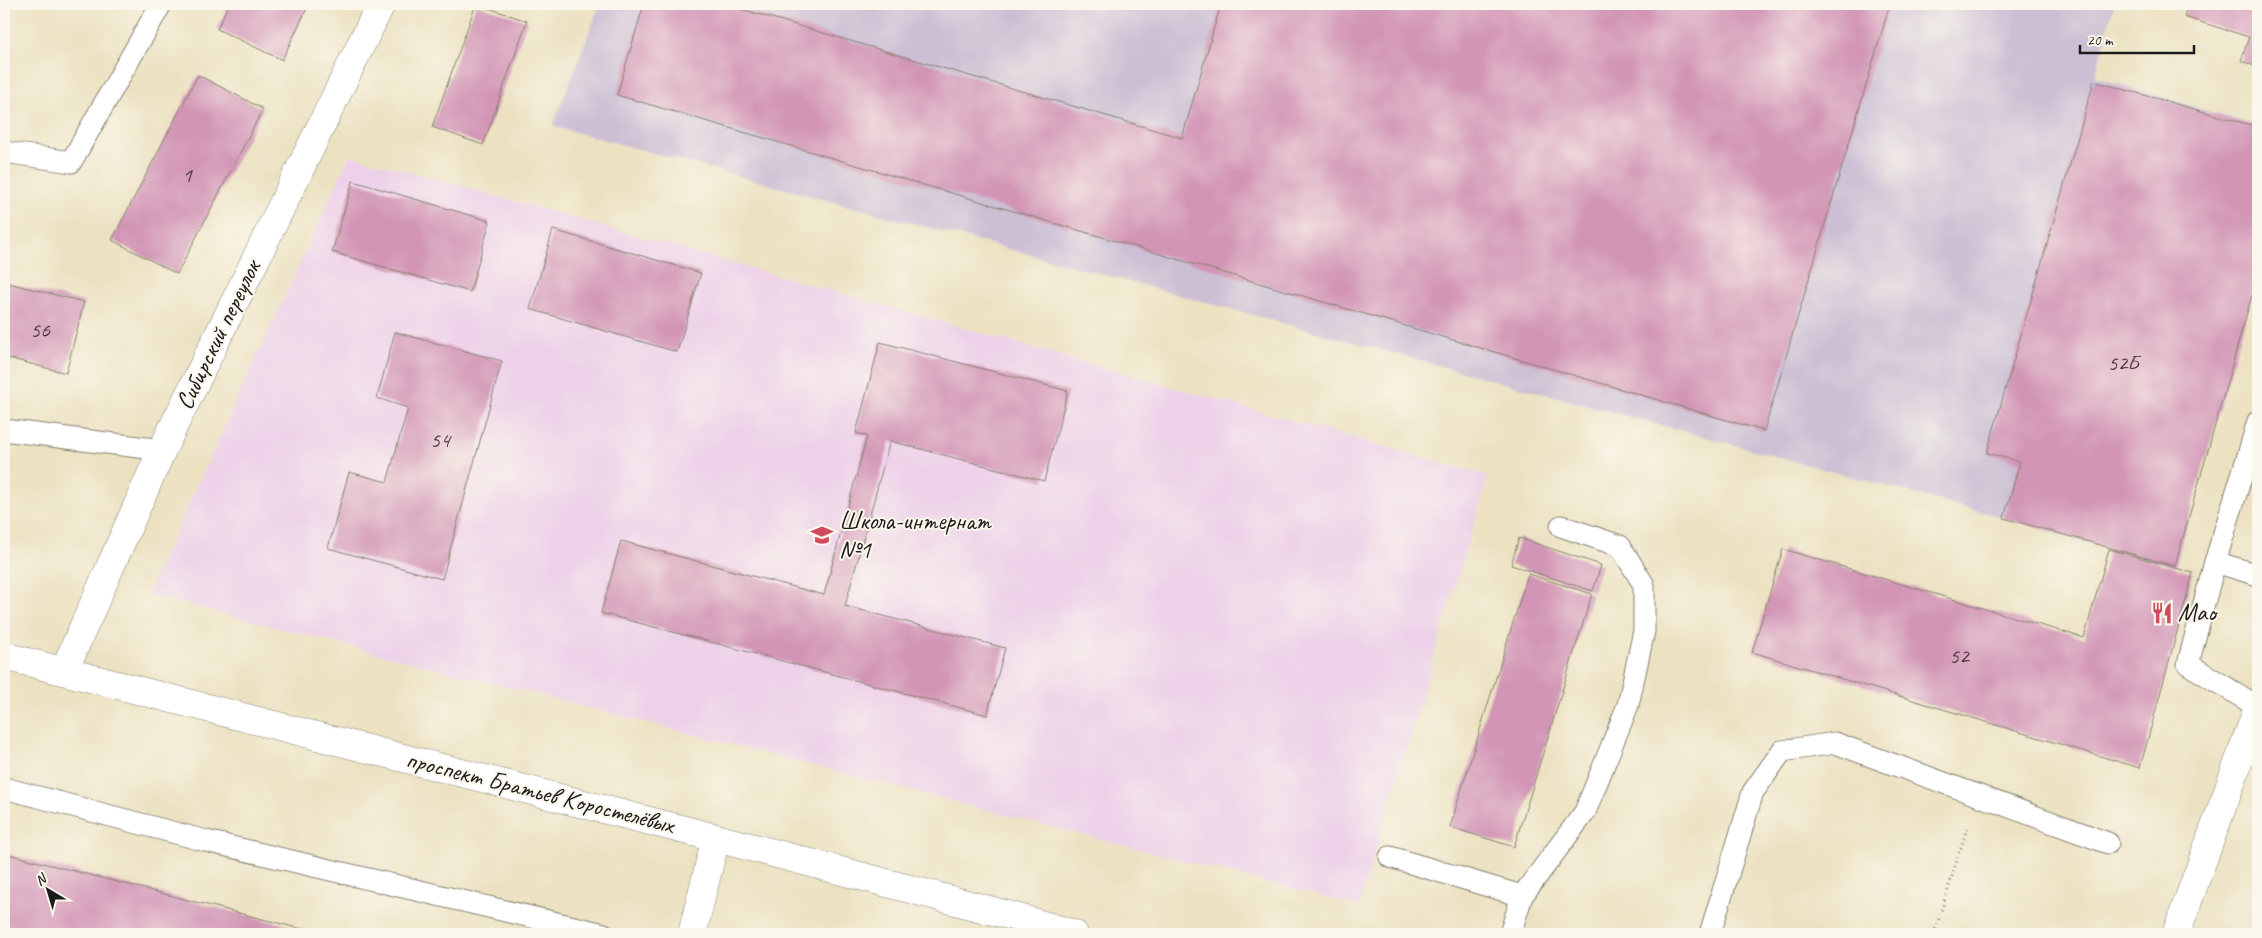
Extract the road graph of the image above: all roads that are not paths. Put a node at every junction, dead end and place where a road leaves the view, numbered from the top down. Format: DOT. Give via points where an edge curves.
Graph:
graph roads {
  1 [pos="161,4"];
  2 [pos="381,4"];
  3 [pos="4,152"];
  4 [pos="2258,421"];
  5 [pos="4,430"];
  6 [pos="162,450"];
  7 [pos="2254,454"];
  8 [pos="1561,526"];
  9 [pos="2214,562"];
  10 [pos="2258,575"];
  11 [pos="4,656"];
  12 [pos="64,671"];
  13 [pos="2258,707"];
  14 [pos="4,788"];
  15 [pos="716,838"];
  16 [pos="2108,843"];
  17 [pos="1390,857"];
  18 [pos="1522,896"];
  19 [pos="604,934"];
  20 [pos="692,934"];
  21 [pos="1074,934"];
  22 [pos="1510,934"];
  23 [pos="1710,934"];
  24 [pos="2176,934"];
  1 -- 3 [label="lane" via="71,162"];
  2 -- 6 [label="main road, Сибирский переулок"];
  4 -- 7 [label="lane"];
  5 -- 6 [label="lane"];
  6 -- 12 [label="main road, Сибирский переулок"];
  7 -- 9 [label="lane"];
  8 -- 18 [label="lane" via="1620,546 1644,586 1644,631 1628,704 1585,812"];
  9 -- 10 [label="lane"];
  9 -- 13 [label="lane" via="2188,664"];
  11 -- 12 [label="main road, проспект Братьев Коростелёвых"];
  12 -- 15 [label="main road, проспект Братьев Коростелёвых"];
  13 -- 24 [label="main road"];
  14 -- 19 [label="lane" via="216,844"];
  15 -- 20 [label="main road"];
  15 -- 21 [label="main road, проспект Братьев Коростелёвых"];
  16 -- 23 [label="lane" via="1835,743 1782,751 1753,792"];
  17 -- 18 [label="lane"];
  18 -- 22 [label="lane"];
}
